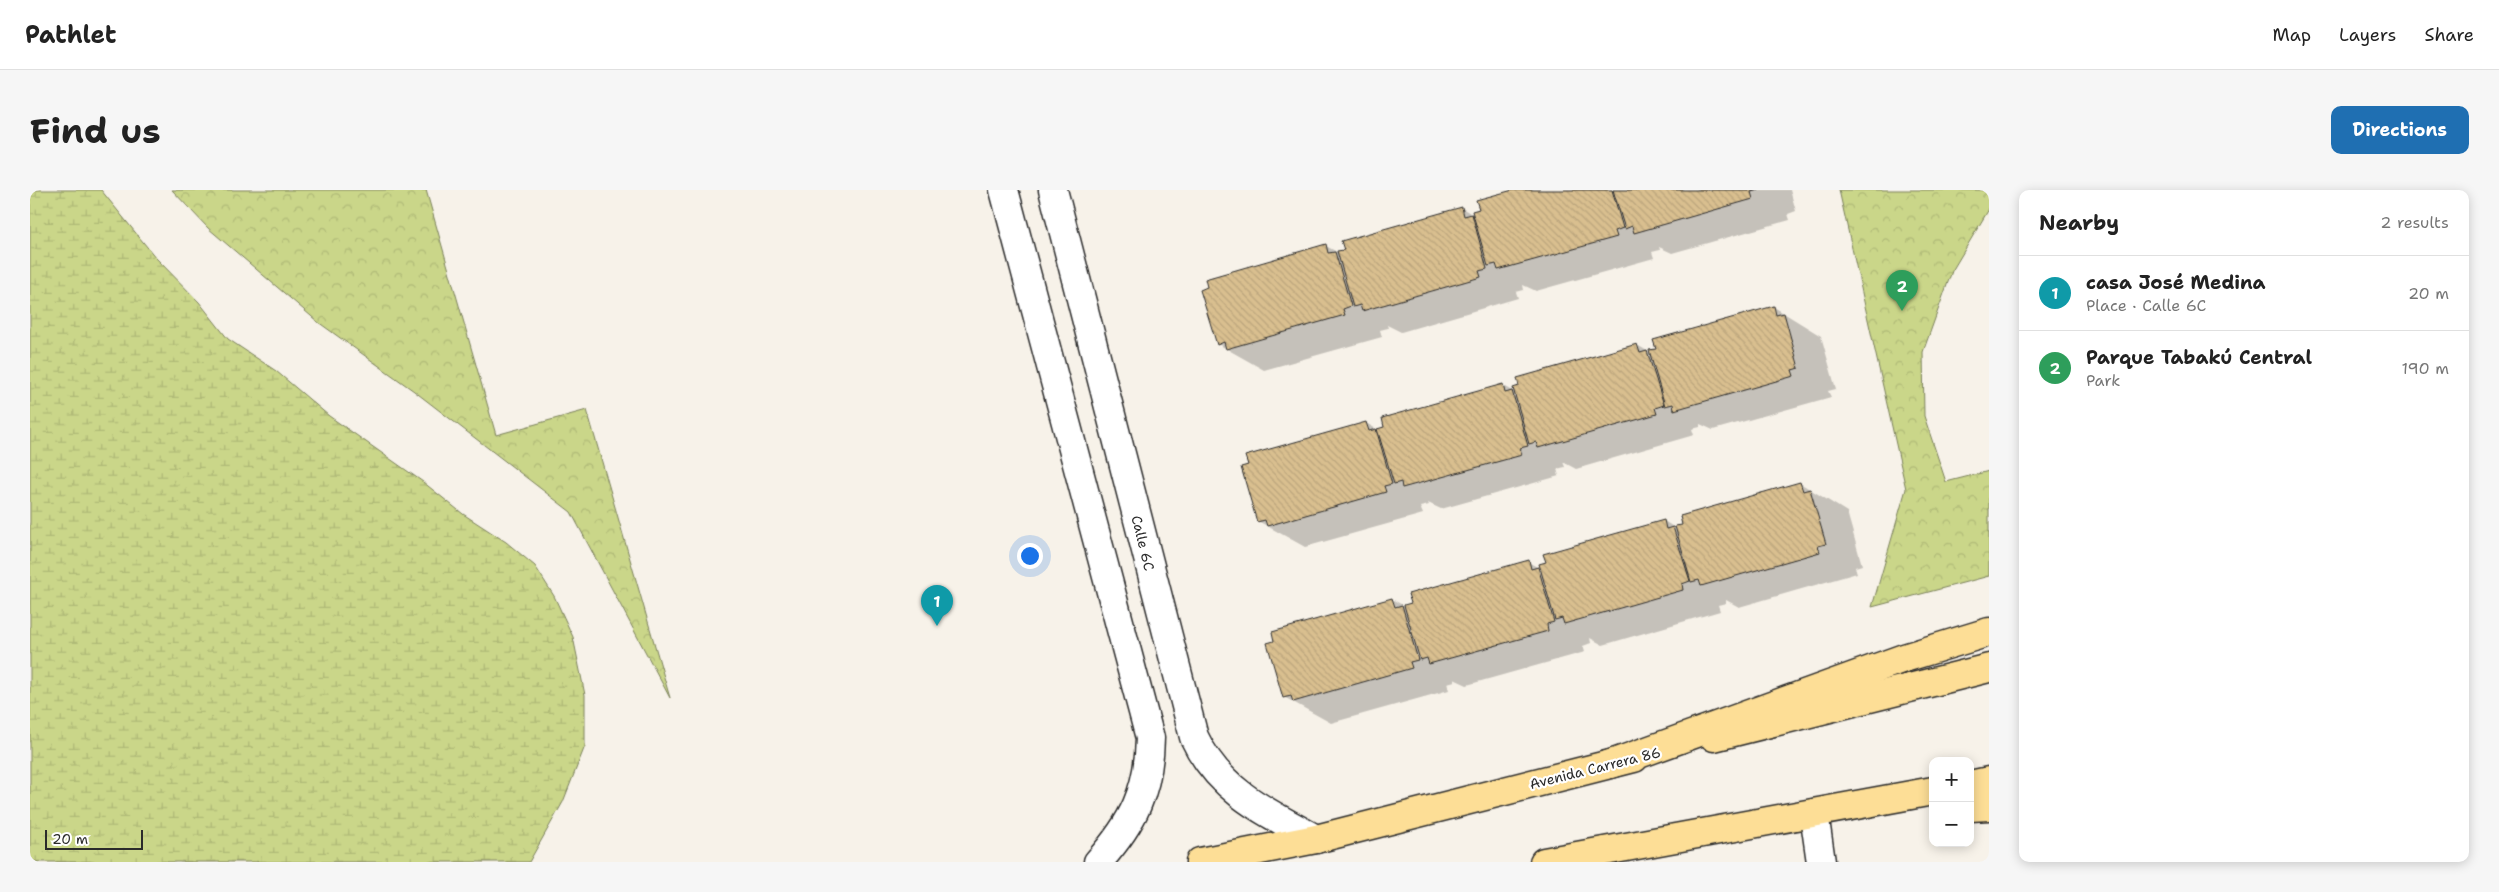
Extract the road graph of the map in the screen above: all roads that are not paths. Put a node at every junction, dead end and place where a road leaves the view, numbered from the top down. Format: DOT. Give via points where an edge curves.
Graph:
graph roads {
  1 [pos="1004,190"];
  2 [pos="1053,190"];
  3 [pos="1989,632"];
  4 [pos="1982,669"];
  5 [pos="1611,764"];
  6 [pos="1989,781"];
  7 [pos="1974,784"];
  8 [pos="1929,793"];
  9 [pos="1989,806"];
  10 [pos="1974,807"];
  11 [pos="1929,808"];
  12 [pos="1814,813"];
  13 [pos="1316,838"];
  14 [pos="1098,862"];
  15 [pos="1200,862"];
  16 [pos="1544,862"];
  17 [pos="1821,862"];
  1 -- 14 [label="street" via="1150,738 1150,766 1133,815"];
  2 -- 13 [label="street, Calle 6C" via="1194,737 1204,758 1234,790 1267,813"];
  3 -- 5 [label="main road" via="1904,658"];
  4 -- 5 [label="main road, Avenida Carrera 86"];
  5 -- 13 [label="main road, Avenida Carrera 86"];
  6 -- 7 [label="main road"];
  8 -- 12 [label="main road"];
  9 -- 10 [label="main road"];
  11 -- 12 [label="main road"];
  12 -- 16 [label="main road"];
  12 -- 17 [label="street"];
  13 -- 15 [label="main road, Avenida Carrera 86"];
}
